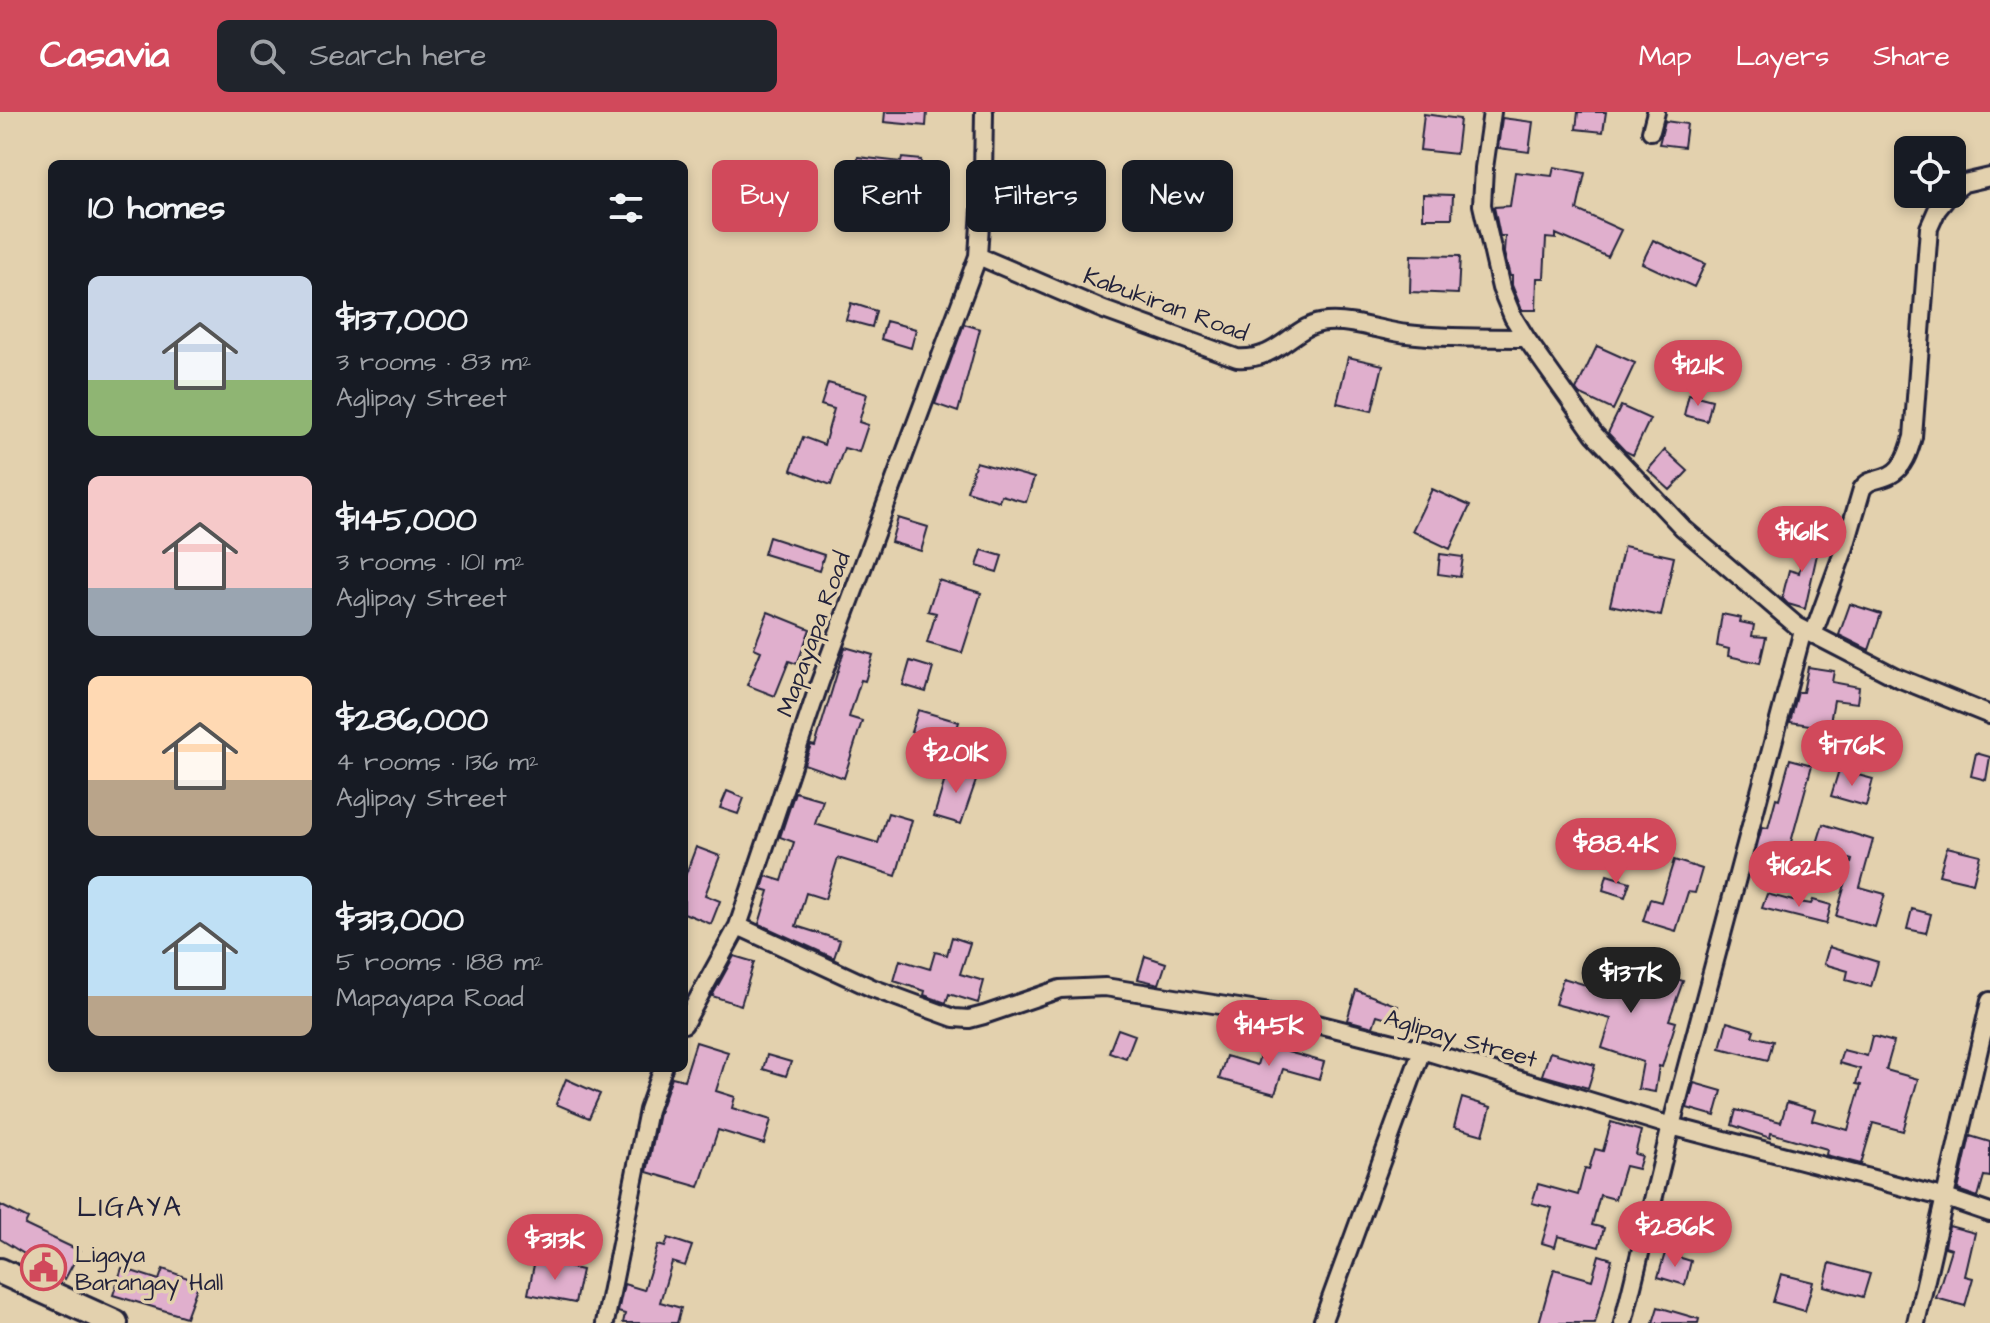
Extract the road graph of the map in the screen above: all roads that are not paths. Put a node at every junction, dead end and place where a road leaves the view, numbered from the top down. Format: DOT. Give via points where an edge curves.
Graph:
graph roads {
  1 [pos="984,112"];
  2 [pos="1492,112"];
  3 [pos="1656,112"];
  4 [pos="1651,131"];
  5 [pos="1990,177"];
  6 [pos="1966,183"];
  7 [pos="1939,208"];
  8 [pos="978,256"];
  9 [pos="1526,338"];
  10 [pos="1808,632"];
  11 [pos="1990,715"];
  12 [pos="738,926"];
  13 [pos="1990,1001"];
  14 [pos="688,1017"];
  15 [pos="1422,1050"];
  16 [pos="662,1072"];
  17 [pos="1671,1126"];
  18 [pos="1946,1198"];
  19 [pos="1990,1213"];
  20 [pos="0,1271"];
  21 [pos="115,1323"];
  22 [pos="605,1323"];
  23 [pos="1322,1323"];
  24 [pos="1623,1323"];
  25 [pos="1916,1323"];
  1 -- 8 [label="street, Mapayapa Road"];
  2 -- 9 [label="street" via="1482,205 1501,288"];
  3 -- 4 [label="street"];
  5 -- 6 [label="street"];
  7 -- 10 [label="street" via="1929,228 1913,437 1893,474 1862,489 1845,547"];
  8 -- 9 [label="street, Kabukiran Road" via="1104,310 1237,358 1264,356 1308,327 1327,322 1409,335"];
  8 -- 12 [label="street, Mapayapa Road" via="820,682"];
  9 -- 10 [label="street" via="1594,434 1683,528"];
  10 -- 11 [label="street" via="1896,677"];
  10 -- 17 [label="street"];
  12 -- 14 [label="street, Mapayapa Road"];
  12 -- 15 [label="street, Aglipay Street" via="872,988 954,1018 977,1017 1060,989 1105,987 1277,1014"];
  13 -- 18 [label="street"];
  15 -- 17 [label="street, Aglipay Street"];
  15 -- 23 [label="street"];
  16 -- 22 [label="street" via="648,1110"];
  17 -- 18 [label="street, Aglipay Street"];
  17 -- 24 [label="street"];
  18 -- 19 [label="street, Aglipay Street"];
  18 -- 25 [label="street"];
  20 -- 21 [label="main road"];
}
